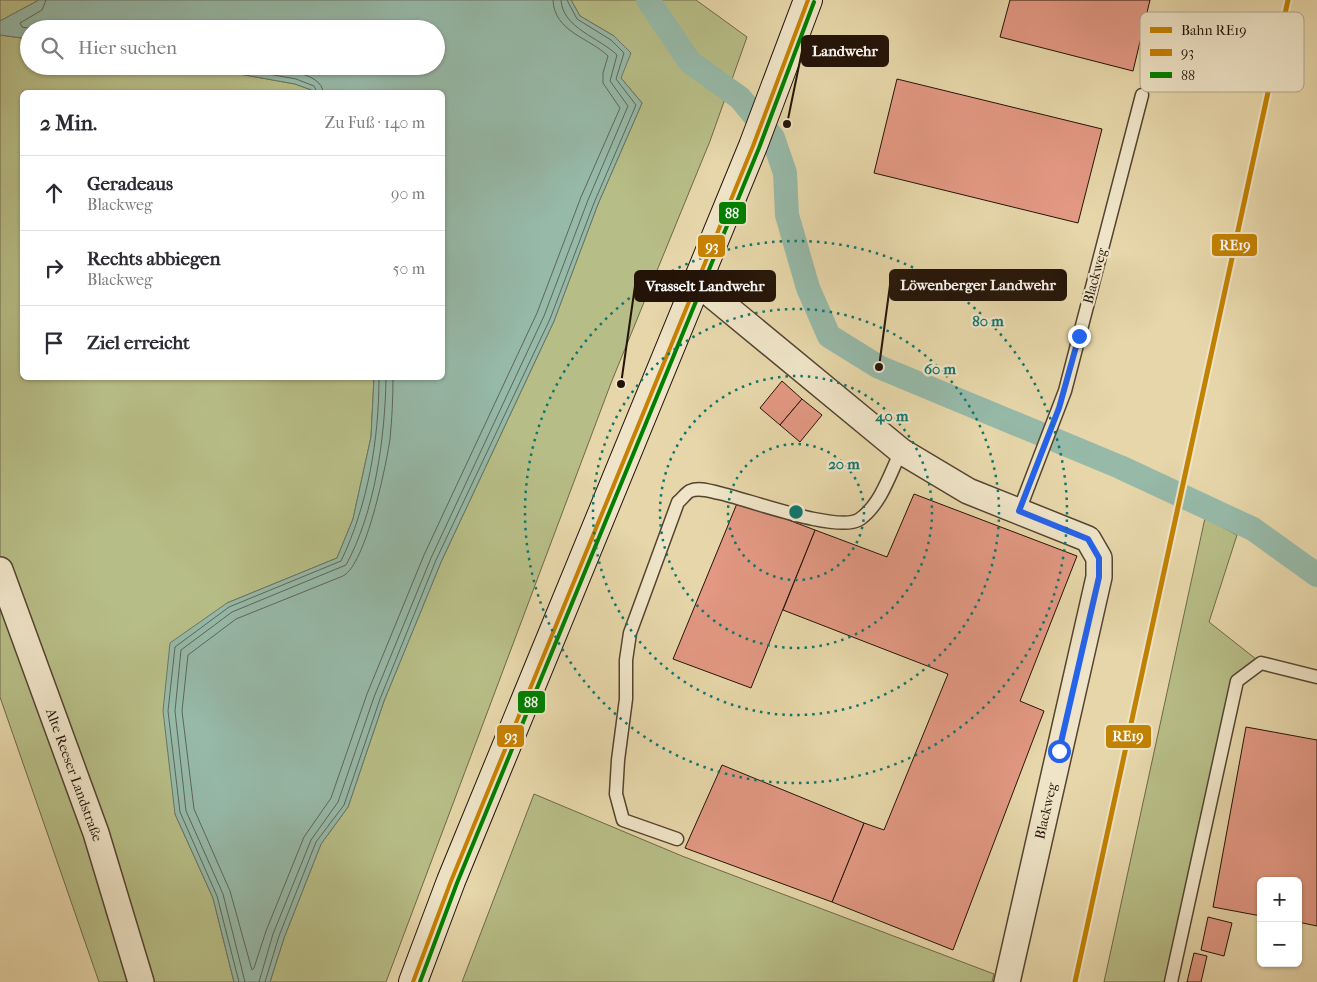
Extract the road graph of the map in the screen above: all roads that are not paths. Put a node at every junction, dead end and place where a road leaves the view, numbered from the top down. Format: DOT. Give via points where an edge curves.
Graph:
graph roads {
  1 [pos="808,0"];
  2 [pos="1142,95"];
  3 [pos="696,282"];
  4 [pos="901,451"];
  5 [pos="1019,511"];
  6 [pos="0,570"];
  7 [pos="1317,678"];
  8 [pos="677,839"];
  9 [pos="141,982"];
  10 [pos="413,982"];
  11 [pos="1007,982"];
  12 [pos="1171,982"];
  1 -- 3 [label="main road" via="772,99"];
  2 -- 5 [label="lane, Blackweg" via="1059,408"];
  3 -- 4 [label="street, Blackweg"];
  3 -- 10 [label="main road"];
  4 -- 5 [label="street, Blackweg" via="968,491"];
  4 -- 8 [label="lane" via="875,505 859,520 824,522 702,489 690,491 678,502 630,633 616,794 623,820"];
  5 -- 11 [label="street, Blackweg" via="1088,539 1099,558 1099,577"];
  6 -- 9 [label="street, Alte Reeser Landstraße" via="96,833"];
  7 -- 12 [label="lane" via="1261,663 1237,681"];
}
